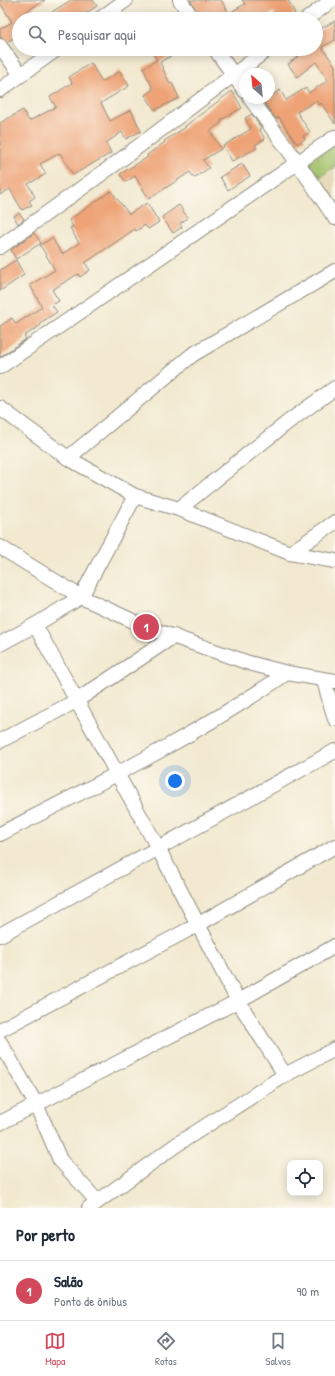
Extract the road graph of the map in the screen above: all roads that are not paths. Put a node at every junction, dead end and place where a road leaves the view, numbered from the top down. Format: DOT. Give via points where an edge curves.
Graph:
graph roads {
  1 [pos="126,0"];
  2 [pos="180,0"];
  3 [pos="332,0"];
  4 [pos="110,12"];
  5 [pos="188,12"];
  6 [pos="316,12"];
  7 [pos="0,46"];
  8 [pos="47,56"];
  9 [pos="220,56"];
  10 [pos="259,56"];
  11 [pos="21,75"];
  12 [pos="233,75"];
  13 [pos="239,84"];
  14 [pos="0,90"];
  15 [pos="254,104"];
  16 [pos="335,137"];
  17 [pos="298,163"];
  18 [pos="335,218"];
  19 [pos="0,247"];
  20 [pos="335,271"];
  21 [pos="0,367"];
  22 [pos="335,388"];
  23 [pos="0,408"];
  24 [pos="68,458"];
  25 [pos="135,496"];
  26 [pos="179,509"];
  27 [pos="335,522"];
  28 [pos="0,547"];
  29 [pos="290,553"];
  30 [pos="335,561"];
  31 [pos="81,597"];
  32 [pos="35,625"];
  33 [pos="174,636"];
  34 [pos="0,644"];
  35 [pos="287,673"];
  36 [pos="330,681"];
  37 [pos="76,701"];
  38 [pos="335,719"];
  39 [pos="0,741"];
  40 [pos="335,751"];
  41 [pos="117,774"];
  42 [pos="0,834"];
  43 [pos="335,846"];
  44 [pos="158,848"];
  45 [pos="199,924"];
  46 [pos="0,935"];
  47 [pos="335,946"];
  48 [pos="238,1001"];
  49 [pos="0,1030"];
  50 [pos="0,1042"];
  51 [pos="335,1049"];
  52 [pos="285,1075"];
  53 [pos="36,1104"];
  54 [pos="0,1123"];
  55 [pos="93,1205"];
  1 -- 4 [label="street"];
  2 -- 5 [label="street"];
  3 -- 6 [label="street"];
  7 -- 11 [label="street"];
  8 -- 11 [label="street"];
  9 -- 12 [label="street"];
  10 -- 12 [label="street"];
  11 -- 14 [label="street"];
  12 -- 13 [label="street"];
  12 -- 19 [label="street" via="116,164"];
  15 -- 17 [label="street"];
  16 -- 17 [label="street"];
  17 -- 18 [label="street"];
  17 -- 21 [label="street"];
  20 -- 24 [label="street" via="192,355"];
  22 -- 26 [label="street"];
  23 -- 24 [label="street"];
  24 -- 25 [label="street"];
  25 -- 26 [label="street"];
  25 -- 31 [label="street"];
  26 -- 29 [label="street"];
  27 -- 29 [label="street"];
  28 -- 31 [label="street"];
  29 -- 30 [label="street"];
  31 -- 32 [label="street"];
  31 -- 33 [label="street" via="146,627"];
  32 -- 34 [label="street"];
  32 -- 37 [label="street"];
  33 -- 35 [label="street" via="225,656"];
  33 -- 37 [label="street"];
  35 -- 36 [label="street"];
  35 -- 41 [label="street" via="244,703"];
  36 -- 38 [label="street"];
  37 -- 39 [label="street"];
  37 -- 41 [label="street"];
  40 -- 44 [label="street"];
  41 -- 42 [label="street"];
  41 -- 44 [label="street"];
  43 -- 45 [label="street"];
  44 -- 45 [label="street"];
  44 -- 46 [label="street"];
  45 -- 48 [label="street"];
  45 -- 49 [label="street"];
  47 -- 48 [label="street"];
  48 -- 52 [label="street"];
  48 -- 53 [label="street"];
  50 -- 53 [label="street"];
  51 -- 52 [label="street"];
  52 -- 55 [label="street" via="176,1145"];
  53 -- 54 [label="street"];
  53 -- 55 [label="street" via="60,1160"];
}
